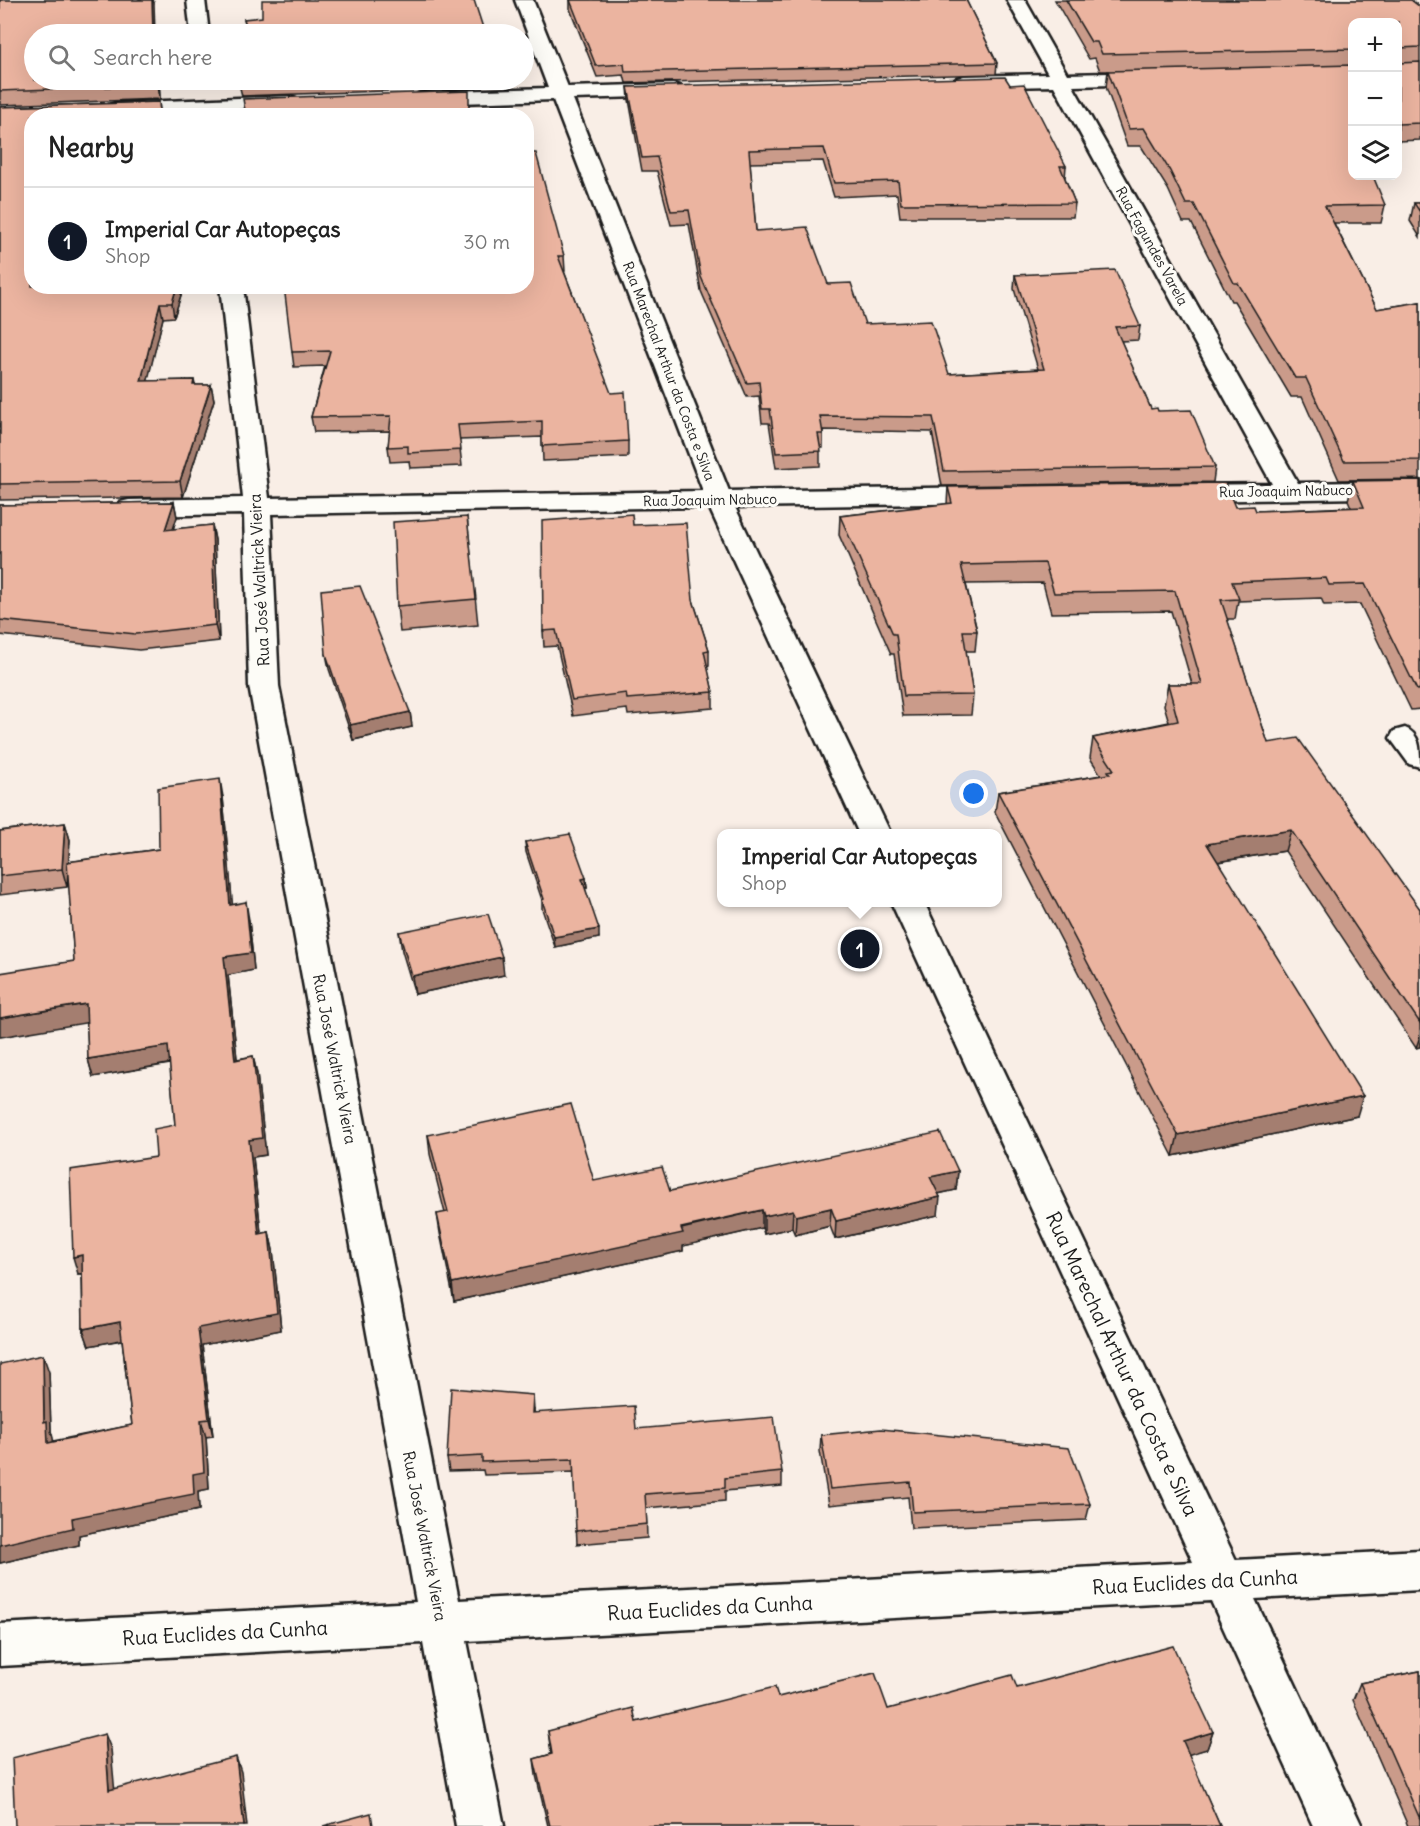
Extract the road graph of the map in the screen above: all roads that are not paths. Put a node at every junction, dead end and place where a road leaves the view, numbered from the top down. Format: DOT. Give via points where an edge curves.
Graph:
graph roads {
  1 [pos="196,0"];
  2 [pos="524,0"];
  3 [pos="1016,0"];
  4 [pos="199,24"];
  5 [pos="534,24"];
  6 [pos="534,25"];
  7 [pos="1177,77"];
  8 [pos="1060,80"];
  9 [pos="941,83"];
  10 [pos="692,89"];
  11 [pos="561,93"];
  12 [pos="408,98"];
  13 [pos="303,102"];
  14 [pos="209,103"];
  15 [pos="126,108"];
  16 [pos="232,294"];
  17 [pos="1420,489"];
  18 [pos="1289,491"];
  19 [pos="1158,493"];
  20 [pos="1016,495"];
  21 [pos="719,500"];
  22 [pos="257,506"];
  23 [pos="105,509"];
  24 [pos="873,829"];
  25 [pos="909,907"];
  26 [pos="1420,1570"];
  27 [pos="1223,1580"];
  28 [pos="441,1622"];
  29 [pos="0,1645"];
  30 [pos="480,1826"];
  31 [pos="1338,1826"];
  1 -- 4 [label="street"];
  2 -- 5 [label="street, Rua Marechal Arthur da Costa e Silva"];
  3 -- 8 [label="street, Rua Fagundes Varela"];
  6 -- 11 [label="street, Rua Marechal Arthur da Costa e Silva"];
  7 -- 8 [label="street"];
  8 -- 9 [label="street"];
  8 -- 18 [label="street, Rua Fagundes Varela"];
  10 -- 11 [label="street"];
  11 -- 12 [label="street"];
  11 -- 21 [label="street, Rua Marechal Arthur da Costa e Silva"];
  13 -- 14 [label="street"];
  14 -- 15 [label="street"];
  16 -- 22 [label="street, Rua José Waltrick Vieira"];
  17 -- 18 [label="street, Rua Joaquim Nabuco"];
  18 -- 19 [label="street, Rua Joaquim Nabuco"];
  20 -- 21 [label="street, Rua Joaquim Nabuco"];
  21 -- 22 [label="street, Rua Joaquim Nabuco"];
  21 -- 24 [label="street, Rua Marechal Arthur da Costa e Silva"];
  22 -- 23 [label="street, Rua Joaquim Nabuco"];
  22 -- 28 [label="street, Rua José Waltrick Vieira" via="264,686"];
  25 -- 27 [label="street, Rua Marechal Arthur da Costa e Silva"];
  26 -- 27 [label="street, Rua Euclides da Cunha"];
  27 -- 28 [label="street, Rua Euclides da Cunha"];
  27 -- 31 [label="street, Rua Marechal Arthur da Costa e Silva"];
  28 -- 29 [label="street, Rua Euclides da Cunha"];
  28 -- 30 [label="street, Rua José Waltrick Vieira"];
}
